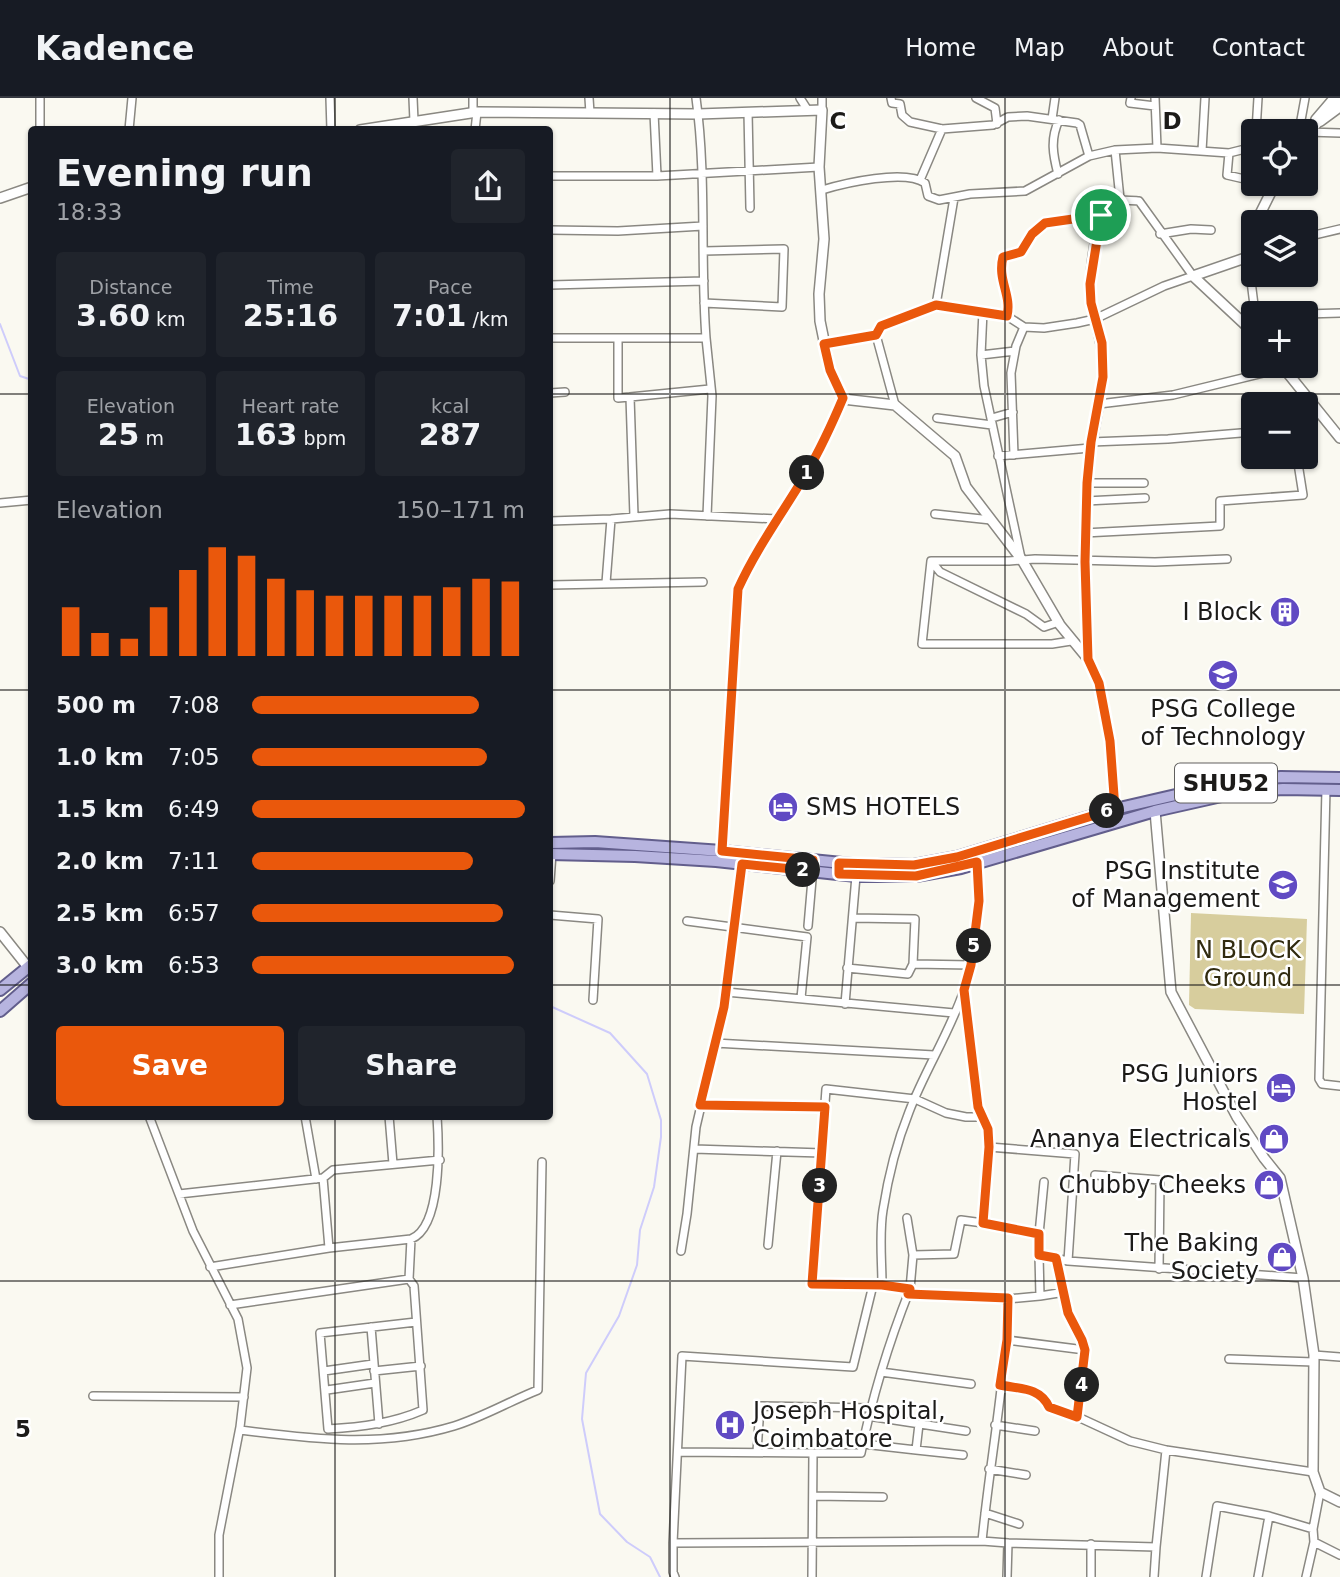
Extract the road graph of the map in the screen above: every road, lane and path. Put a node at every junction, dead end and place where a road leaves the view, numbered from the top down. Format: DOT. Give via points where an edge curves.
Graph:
graph roads {
  1 [pos="40,98"];
  2 [pos="132,98"];
  3 [pos="330,98"];
  4 [pos="413,98"];
  5 [pos="473,98"];
  6 [pos="589,98"];
  7 [pos="696,98"];
  8 [pos="800,98"];
  9 [pos="822,98"];
  10 [pos="891,98"];
  11 [pos="976,98"];
  12 [pos="993,98"];
  13 [pos="1055,98"];
  14 [pos="1131,98"];
  15 [pos="1205,98"];
  16 [pos="1258,98"];
  17 [pos="1305,98"];
  18 [pos="1333,98"];
  19 [pos="1340,99"];
  20 [pos="1155,102"];
  21 [pos="1340,107"];
  22 [pos="995,108"];
  23 [pos="807,109"];
  24 [pos="822,110"];
  25 [pos="475,112"];
  26 [pos="748,112"];
  27 [pos="590,113"];
  28 [pos="654,113"];
  29 [pos="698,114"];
  30 [pos="1257,119"];
  31 [pos="1308,119"];
  32 [pos="1315,119"];
  33 [pos="1056,120"];
  34 [pos="1318,120"];
  35 [pos="414,121"];
  36 [pos="1318,123"];
  37 [pos="998,124"];
  38 [pos="40,126"];
  39 [pos="129,126"];
  40 [pos="331,126"];
  41 [pos="384,126"];
  42 [pos="475,126"];
  43 [pos="942,129"];
  44 [pos="1318,130"];
  45 [pos="1340,134"];
  46 [pos="1157,148"];
  47 [pos="1241,149"];
  48 [pos="1115,150"];
  49 [pos="1202,151"];
  50 [pos="1228,153"];
  51 [pos="1089,156"];
  52 [pos="819,167"];
  53 [pos="750,170"];
  54 [pos="702,172"];
  55 [pos="1058,174"];
  56 [pos="553,176"];
  57 [pos="657,176"];
  58 [pos="1241,178"];
  59 [pos="920,180"];
  60 [pos="28,188"];
  61 [pos="822,190"];
  62 [pos="0,198"];
  63 [pos="954,198"];
  64 [pos="1120,199"];
  65 [pos="750,208"];
  66 [pos="1101,215"];
  67 [pos="703,226"];
  68 [pos="1340,229"];
  69 [pos="553,230"];
  70 [pos="1211,230"];
  71 [pos="1160,234"];
  72 [pos="1318,234"];
  73 [pos="704,251"];
  74 [pos="1241,259"];
  75 [pos="1193,276"];
  76 [pos="704,281"];
  77 [pos="553,285"];
  78 [pos="704,303"];
  79 [pos="936,305"];
  80 [pos="983,311"];
  81 [pos="1340,313"];
  82 [pos="1318,314"];
  83 [pos="1007,316"];
  84 [pos="1096,320"];
  85 [pos="1241,321"];
  86 [pos="1024,327"];
  87 [pos="876,335"];
  88 [pos="553,338"];
  89 [pos="618,338"];
  90 [pos="706,338"];
  91 [pos="824,344"];
  92 [pos="1015,351"];
  93 [pos="981,355"];
  94 [pos="1241,378"];
  95 [pos="1292,378"];
  96 [pos="710,388"];
  97 [pos="553,393"];
  98 [pos="565,393"];
  99 [pos="630,397"];
  100 [pos="843,398"];
  101 [pos="1099,404"];
  102 [pos="895,405"];
  103 [pos="1013,412"];
  104 [pos="937,418"];
  105 [pos="992,422"];
  106 [pos="1241,433"];
  107 [pos="1340,438"];
  108 [pos="1091,445"];
  109 [pos="1014,455"];
  110 [pos="998,456"];
  111 [pos="1299,469"];
  112 [pos="1087,483"];
  113 [pos="1144,483"];
  114 [pos="1145,498"];
  115 [pos="28,500"];
  116 [pos="1086,501"];
  117 [pos="0,503"];
  118 [pos="935,514"];
  119 [pos="634,516"];
  120 [pos="707,516"];
  121 [pos="611,519"];
  122 [pos="777,519"];
  123 [pos="991,520"];
  124 [pos="553,521"];
  125 [pos="1084,533"];
  126 [pos="1227,559"];
  127 [pos="1022,560"];
  128 [pos="931,561"];
  129 [pos="1085,562"];
  130 [pos="704,582"];
  131 [pos="606,583"];
  132 [pos="553,585"];
  133 [pos="1059,622"];
  134 [pos="1071,640"];
  135 [pos="1088,659"];
  136 [pos="1340,778"];
  137 [pos="1326,789"];
  138 [pos="1340,790"];
  139 [pos="1115,809"];
  140 [pos="1154,811"];
  141 [pos="553,850"];
  142 [pos="553,851"];
  143 [pos="722,851"];
  144 [pos="977,862"];
  145 [pos="742,864"];
  146 [pos="813,866"];
  147 [pos="839,868"];
  148 [pos="856,876"];
  149 [pos="553,915"];
  150 [pos="853,918"];
  151 [pos="687,921"];
  152 [pos="808,926"];
  153 [pos="733,927"];
  154 [pos="0,932"];
  155 [pos="28,964"];
  156 [pos="913,964"];
  157 [pos="971,965"];
  158 [pos="28,966"];
  159 [pos="847,968"];
  160 [pos="28,986"];
  161 [pos="0,990"];
  162 [pos="964,990"];
  163 [pos="726,992"];
  164 [pos="801,998"];
  165 [pos="593,1000"];
  166 [pos="845,1004"];
  167 [pos="0,1011"];
  168 [pos="954,1013"];
  169 [pos="715,1043"];
  170 [pos="934,1055"];
  171 [pos="1340,1086"];
  172 [pos="915,1099"];
  173 [pos="700,1105"];
  174 [pos="825,1107"];
  175 [pos="983,1117"];
  176 [pos="151,1120"];
  177 [pos="306,1120"];
  178 [pos="389,1120"];
  179 [pos="437,1120"];
  180 [pos="989,1147"];
  181 [pos="694,1149"];
  182 [pos="777,1152"];
  183 [pos="822,1153"];
  184 [pos="440,1160"];
  185 [pos="542,1162"];
  186 [pos="393,1164"];
  187 [pos="1095,1175"];
  188 [pos="319,1179"];
  189 [pos="1044,1182"];
  190 [pos="179,1194"];
  191 [pos="907,1218"];
  192 [pos="983,1223"];
  193 [pos="1039,1234"];
  194 [pos="411,1239"];
  195 [pos="768,1245"];
  196 [pos="329,1248"];
  197 [pos="681,1251"];
  198 [pos="913,1255"];
  199 [pos="1039,1255"];
  200 [pos="1056,1258"];
  201 [pos="1068,1261"];
  202 [pos="210,1266"];
  203 [pos="1159,1269"];
  204 [pos="1303,1278"];
  205 [pos="409,1279"];
  206 [pos="877,1285"];
  207 [pos="909,1292"];
  208 [pos="1065,1292"];
  209 [pos="1040,1296"];
  210 [pos="1008,1298"];
  211 [pos="230,1305"];
  212 [pos="416,1322"];
  213 [pos="371,1327"];
  214 [pos="1007,1340"];
  215 [pos="1085,1350"];
  216 [pos="1340,1357"];
  217 [pos="1314,1358"];
  218 [pos="1229,1359"];
  219 [pos="421,1366"];
  220 [pos="373,1368"];
  221 [pos="324,1371"];
  222 [pos="881,1372"];
  223 [pos="375,1383"];
  224 [pos="971,1384"];
  225 [pos="1000,1385"];
  226 [pos="327,1390"];
  227 [pos="93,1396"];
  228 [pos="244,1396"];
  229 [pos="869,1412"];
  230 [pos="1077,1417"];
  231 [pos="379,1424"];
  232 [pos="919,1424"];
  233 [pos="995,1424"];
  234 [pos="240,1430"];
  235 [pos="966,1431"];
  236 [pos="1035,1431"];
  237 [pos="863,1444"];
  238 [pos="916,1450"];
  239 [pos="1166,1450"];
  240 [pos="678,1452"];
  241 [pos="757,1452"];
  242 [pos="813,1453"];
  243 [pos="963,1455"];
  244 [pos="989,1469"];
  245 [pos="1313,1472"];
  246 [pos="1026,1475"];
  247 [pos="1320,1492"];
  248 [pos="813,1496"];
  249 [pos="883,1497"];
  250 [pos="1340,1502"];
  251 [pos="985,1513"];
  252 [pos="1269,1516"];
  253 [pos="1018,1524"];
  254 [pos="1313,1529"];
  255 [pos="982,1541"];
  256 [pos="812,1542"];
  257 [pos="1314,1542"];
  258 [pos="673,1543"];
  259 [pos="1008,1543"];
  260 [pos="1091,1544"];
  261 [pos="1156,1547"];
  262 [pos="1340,1555"];
  263 [pos="219,1577"];
  264 [pos="676,1577"];
  265 [pos="812,1577"];
  266 [pos="1007,1577"];
  267 [pos="1091,1577"];
  268 [pos="1154,1577"];
  269 [pos="1206,1577"];
  270 [pos="1258,1577"];
  271 [pos="1306,1577"];
  1 -- 38 [label="street"];
  2 -- 39 [label="street"];
  3 -- 40 [label="street"];
  4 -- 35 [label="street"];
  5 -- 25 [label="street"];
  6 -- 27 [label="street"];
  7 -- 29 [label="street"];
  8 -- 23 [label="street"];
  9 -- 24 [label="street"];
  10 -- 43 [label="street" via="910,122"];
  11 -- 22 [label="street"];
  12 -- 22 [label="street"];
  13 -- 33 [label="street"];
  14 -- 20 [label="street" via="1130,103"];
  15 -- 49 [label="street"];
  16 -- 30 [label="street"];
  17 -- 31 [label="street"];
  18 -- 32 [label="street"];
  19 -- 34 [label="street"];
  20 -- 46 [label="street"];
  21 -- 36 [label="street"];
  22 -- 37 [label="street"];
  23 -- 24 [label="street"];
  23 -- 26 [label="street"];
  24 -- 52 [label="street"];
  25 -- 27 [label="street"];
  25 -- 35 [label="street"];
  25 -- 42 [label="street"];
  26 -- 29 [label="street"];
  26 -- 53 [label="street"];
  27 -- 28 [label="street"];
  28 -- 29 [label="street"];
  28 -- 57 [label="street"];
  29 -- 54 [label="street"];
  33 -- 37 [label="street" via="1008,117"];
  33 -- 51 [label="street" via="1080,125"];
  33 -- 55 [label="street" via="1053,153"];
  35 -- 41 [label="street"];
  37 -- 43 [label="street"];
  43 -- 59 [label="street"];
  44 -- 45 [label="street"];
  46 -- 48 [label="street"];
  46 -- 49 [label="street"];
  47 -- 50 [label="street"];
  48 -- 51 [label="street"];
  48 -- 64 [label="street"];
  49 -- 50 [label="street"];
  50 -- 58 [label="street" via="1227,175"];
  51 -- 55 [label="street"];
  52 -- 53 [label="street"];
  52 -- 61 [label="street"];
  53 -- 54 [label="street"];
  53 -- 65 [label="street"];
  54 -- 57 [label="street"];
  54 -- 67 [label="street"];
  55 -- 63 [label="street" via="1025,191"];
  56 -- 57 [label="street"];
  59 -- 61 [label="street" via="881,179"];
  59 -- 63 [label="street" via="931,198"];
  60 -- 62 [label="street"];
  61 -- 91 [label="street" via="819,294"];
  63 -- 79 [label="street"];
  64 -- 66 [label="street" via="1106,205"];
  64 -- 71 [label="street" via="1139,201"];
  66 -- 83 [label="street" via="1045,223 1021,252 1003,257"];
  66 -- 84 [label="street" via="1090,284"];
  67 -- 69 [label="street"];
  67 -- 73 [label="street"];
  68 -- 72 [label="street"];
  70 -- 71 [label="street"];
  71 -- 75 [label="street"];
  73 -- 76 [label="street"];
  73 -- 78 [label="street" via="784,249 782,307"];
  74 -- 75 [label="street"];
  75 -- 84 [label="street"];
  75 -- 85 [label="street"];
  76 -- 77 [label="street"];
  76 -- 78 [label="street"];
  78 -- 90 [label="street"];
  79 -- 80 [label="street"];
  79 -- 87 [label="street" via="881,326"];
  80 -- 83 [label="street"];
  80 -- 93 [label="street"];
  81 -- 82 [label="street"];
  83 -- 86 [label="street"];
  84 -- 86 [label="street"];
  84 -- 101 [label="street" via="1102,343"];
  86 -- 92 [label="street"];
  87 -- 91 [label="street"];
  87 -- 102 [label="street"];
  88 -- 89 [label="street"];
  89 -- 90 [label="street"];
  89 -- 99 [label="street" via="618,398"];
  90 -- 96 [label="street"];
  91 -- 100 [label="street"];
  92 -- 93 [label="street"];
  92 -- 103 [label="street"];
  93 -- 105 [label="street"];
  94 -- 101 [label="street" via="1173,395"];
  95 -- 107 [label="street"];
  96 -- 99 [label="street"];
  96 -- 120 [label="street"];
  97 -- 98 [label="street"];
  99 -- 119 [label="street"];
  100 -- 102 [label="street"];
  100 -- 122 [label="street" via="807,472"];
  101 -- 108 [label="street"];
  102 -- 123 [label="street" via="955,456 966,487"];
  103 -- 105 [label="street"];
  103 -- 109 [label="street"];
  104 -- 105 [label="street"];
  105 -- 110 [label="street"];
  106 -- 108 [label="street"];
  108 -- 109 [label="street"];
  108 -- 112 [label="street"];
  109 -- 110 [label="street"];
  110 -- 127 [label="street"];
  111 -- 125 [label="street" via="1303,495 1220,500 1220,526"];
  112 -- 113 [label="street"];
  112 -- 116 [label="street"];
  114 -- 116 [label="street"];
  115 -- 117 [label="street"];
  116 -- 125 [label="street"];
  118 -- 123 [label="street"];
  119 -- 120 [label="street"];
  119 -- 121 [label="street"];
  120 -- 122 [label="street"];
  121 -- 124 [label="street"];
  121 -- 131 [label="street"];
  122 -- 143 [label="street" via="738,589"];
  123 -- 127 [label="street"];
  125 -- 129 [label="street"];
  126 -- 129 [label="street"];
  127 -- 128 [label="street"];
  127 -- 129 [label="street"];
  127 -- 133 [label="street"];
  128 -- 133 [label="street" via="940,572 1044,627"];
  128 -- 134 [label="street" via="922,644"];
  129 -- 135 [label="street"];
  130 -- 131 [label="street"];
  131 -- 132 [label="street"];
  133 -- 134 [label="street"];
  134 -- 135 [label="street"];
  135 -- 139 [label="street" via="1099,683 1110,741"];
  136 -- 139 [label="main road, SHU52" via="1232,782"];
  137 -- 138 [label="main road, SHU52"];
  137 -- 140 [label="main road, SHU52" via="1235,793"];
  137 -- 171 [label="street" via="1319,1079 1322,1084"];
  139 -- 147 [label="main road, SHU52" via="957,857 914,865"];
  140 -- 144 [label="main road, SHU52"];
  140 -- 204 [label="street" via="1171,992 1237,1117 1280,1178"];
  141 -- 143 [label="main road, SHU52" via="595,842"];
  142 -- 145 [label="main road, SHU52"];
  143 -- 146 [label="main road, SHU52"];
  144 -- 148 [label="main road, SHU52" via="916,876"];
  144 -- 157 [label="street" via="979,901"];
  145 -- 146 [label="main road, SHU52"];
  145 -- 153 [label="street"];
  146 -- 147 [label="main road, SHU52"];
  146 -- 152 [label="street"];
  147 -- 148 [label="main road, SHU52"];
  148 -- 150 [label="street"];
  149 -- 165 [label="street" via="598,919"];
  150 -- 156 [label="street" via="915,919"];
  150 -- 159 [label="street"];
  151 -- 153 [label="street"];
  153 -- 163 [label="street"];
  153 -- 164 [label="street" via="807,937"];
  154 -- 155 [label="street"];
  156 -- 157 [label="street"];
  156 -- 159 [label="street" via="908,975"];
  157 -- 162 [label="street"];
  158 -- 161 [label="main road"];
  159 -- 166 [label="street"];
  160 -- 167 [label="main road"];
  162 -- 168 [label="street"];
  162 -- 175 [label="street"];
  163 -- 164 [label="street"];
  163 -- 169 [label="street"];
  164 -- 166 [label="street"];
  166 -- 168 [label="street"];
  168 -- 170 [label="street"];
  169 -- 170 [label="street"];
  169 -- 173 [label="street"];
  170 -- 172 [label="street"];
  172 -- 174 [label="street" via="826,1089"];
  172 -- 175 [label="street" via="946,1113"];
  172 -- 206 [label="street" via="882,1212"];
  173 -- 174 [label="street"];
  173 -- 181 [label="street"];
  174 -- 183 [label="street"];
  175 -- 180 [label="street"];
  176 -- 190 [label="street"];
  177 -- 188 [label="street"];
  178 -- 186 [label="street"];
  179 -- 184 [label="street"];
  180 -- 192 [label="street"];
  180 -- 201 [label="street" via="1075,1154"];
  181 -- 182 [label="street"];
  181 -- 197 [label="street"];
  182 -- 183 [label="street"];
  182 -- 195 [label="street"];
  183 -- 206 [label="street" via="812,1284"];
  184 -- 186 [label="street"];
  184 -- 194 [label="street" via="432,1213 419,1236"];
  185 -- 234 [label="street" via="538,1390 454,1426 362,1441"];
  186 -- 188 [label="street" via="334,1170"];
  187 -- 203 [label="street" via="1160,1180"];
  188 -- 190 [label="street"];
  188 -- 196 [label="street"];
  189 -- 193 [label="street"];
  190 -- 202 [label="street"];
  191 -- 198 [label="street"];
  192 -- 193 [label="street"];
  192 -- 198 [label="street" via="961,1220 954,1254"];
  193 -- 199 [label="street"];
  194 -- 196 [label="street"];
  194 -- 205 [label="street"];
  196 -- 202 [label="street"];
  198 -- 207 [label="street"];
  199 -- 200 [label="street"];
  199 -- 209 [label="street"];
  200 -- 201 [label="street"];
  200 -- 208 [label="street"];
  201 -- 203 [label="street"];
  202 -- 211 [label="street"];
  203 -- 204 [label="street"];
  204 -- 217 [label="street"];
  205 -- 211 [label="street"];
  205 -- 212 [label="street" via="414,1286"];
  206 -- 207 [label="street"];
  206 -- 240 [label="street" via="853,1367 682,1356"];
  207 -- 210 [label="street"];
  207 -- 222 [label="street"];
  208 -- 209 [label="street"];
  208 -- 215 [label="street" via="1068,1313"];
  209 -- 210 [label="street"];
  210 -- 214 [label="street"];
  211 -- 228 [label="street" via="238,1319 247,1368"];
  212 -- 213 [label="street"];
  212 -- 219 [label="street"];
  213 -- 220 [label="street"];
  213 -- 221 [label="street" via="320,1333"];
  214 -- 215 [label="street"];
  214 -- 225 [label="street"];
  215 -- 230 [label="street"];
  216 -- 217 [label="street"];
  217 -- 218 [label="street"];
  217 -- 245 [label="street"];
  219 -- 220 [label="street"];
  219 -- 231 [label="street" via="424,1410"];
  220 -- 221 [label="street"];
  220 -- 223 [label="street"];
  221 -- 226 [label="street"];
  222 -- 224 [label="street"];
  222 -- 229 [label="street"];
  223 -- 226 [label="street"];
  223 -- 231 [label="street"];
  225 -- 230 [label="street" via="1034,1391 1045,1397 1049,1407"];
  225 -- 233 [label="street"];
  226 -- 231 [label="street" via="328,1429"];
  227 -- 228 [label="street"];
  228 -- 234 [label="street"];
  229 -- 232 [label="street"];
  229 -- 237 [label="street"];
  229 -- 241 [label="street" via="760,1406"];
  230 -- 239 [label="street" via="1130,1441"];
  232 -- 235 [label="street"];
  232 -- 238 [label="street"];
  233 -- 236 [label="street"];
  233 -- 244 [label="street"];
  234 -- 263 [label="street" via="219,1535"];
  237 -- 238 [label="street"];
  237 -- 242 [label="street" via="861,1452"];
  238 -- 243 [label="street"];
  239 -- 245 [label="street"];
  239 -- 261 [label="street"];
  240 -- 241 [label="street"];
  240 -- 258 [label="street"];
  241 -- 242 [label="street"];
  242 -- 248 [label="street"];
  244 -- 246 [label="street"];
  244 -- 251 [label="street"];
  245 -- 247 [label="street"];
  247 -- 250 [label="street"];
  247 -- 254 [label="street"];
  248 -- 249 [label="street"];
  248 -- 256 [label="street"];
  251 -- 253 [label="street"];
  251 -- 255 [label="street"];
  252 -- 254 [label="street"];
  252 -- 269 [label="street" via="1215,1507"];
  252 -- 270 [label="street"];
  254 -- 257 [label="street"];
  255 -- 256 [label="street"];
  255 -- 259 [label="street"];
  256 -- 258 [label="street"];
  256 -- 265 [label="street"];
  257 -- 262 [label="street"];
  257 -- 271 [label="street"];
  258 -- 264 [label="street"];
  259 -- 260 [label="street"];
  259 -- 266 [label="street"];
  260 -- 261 [label="street"];
  260 -- 267 [label="street"];
  261 -- 268 [label="street"];
}
